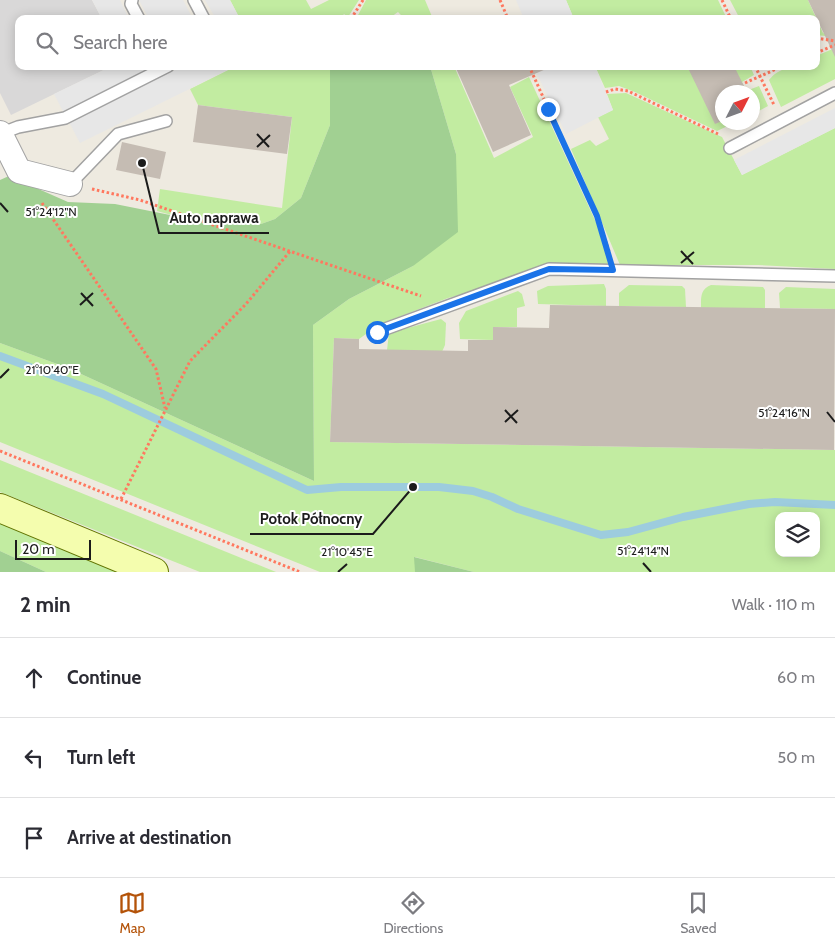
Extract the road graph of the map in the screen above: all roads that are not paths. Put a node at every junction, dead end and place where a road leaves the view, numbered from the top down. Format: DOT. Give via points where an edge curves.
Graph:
graph roads {
  1 [pos="132,0"];
  2 [pos="194,0"];
  3 [pos="137,15"];
  4 [pos="202,15"];
  5 [pos="160,70"];
  6 [pos="835,93"];
  7 [pos="166,120"];
  8 [pos="0,134"];
  9 [pos="730,148"];
  10 [pos="70,184"];
  11 [pos="835,276"];
  12 [pos="377,332"];
  13 [pos="0,508"];
  14 [pos="154,572"];
  1 -- 3 [label="lane"];
  2 -- 4 [label="lane"];
  5 -- 8 [label="lane" via="65,118"];
  6 -- 9 [label="lane"];
  7 -- 10 [label="lane" via="118,134"];
  8 -- 10 [label="street" via="19,171"];
  11 -- 12 [label="lane" via="549,269"];
  13 -- 14 [label="main road"];
}
